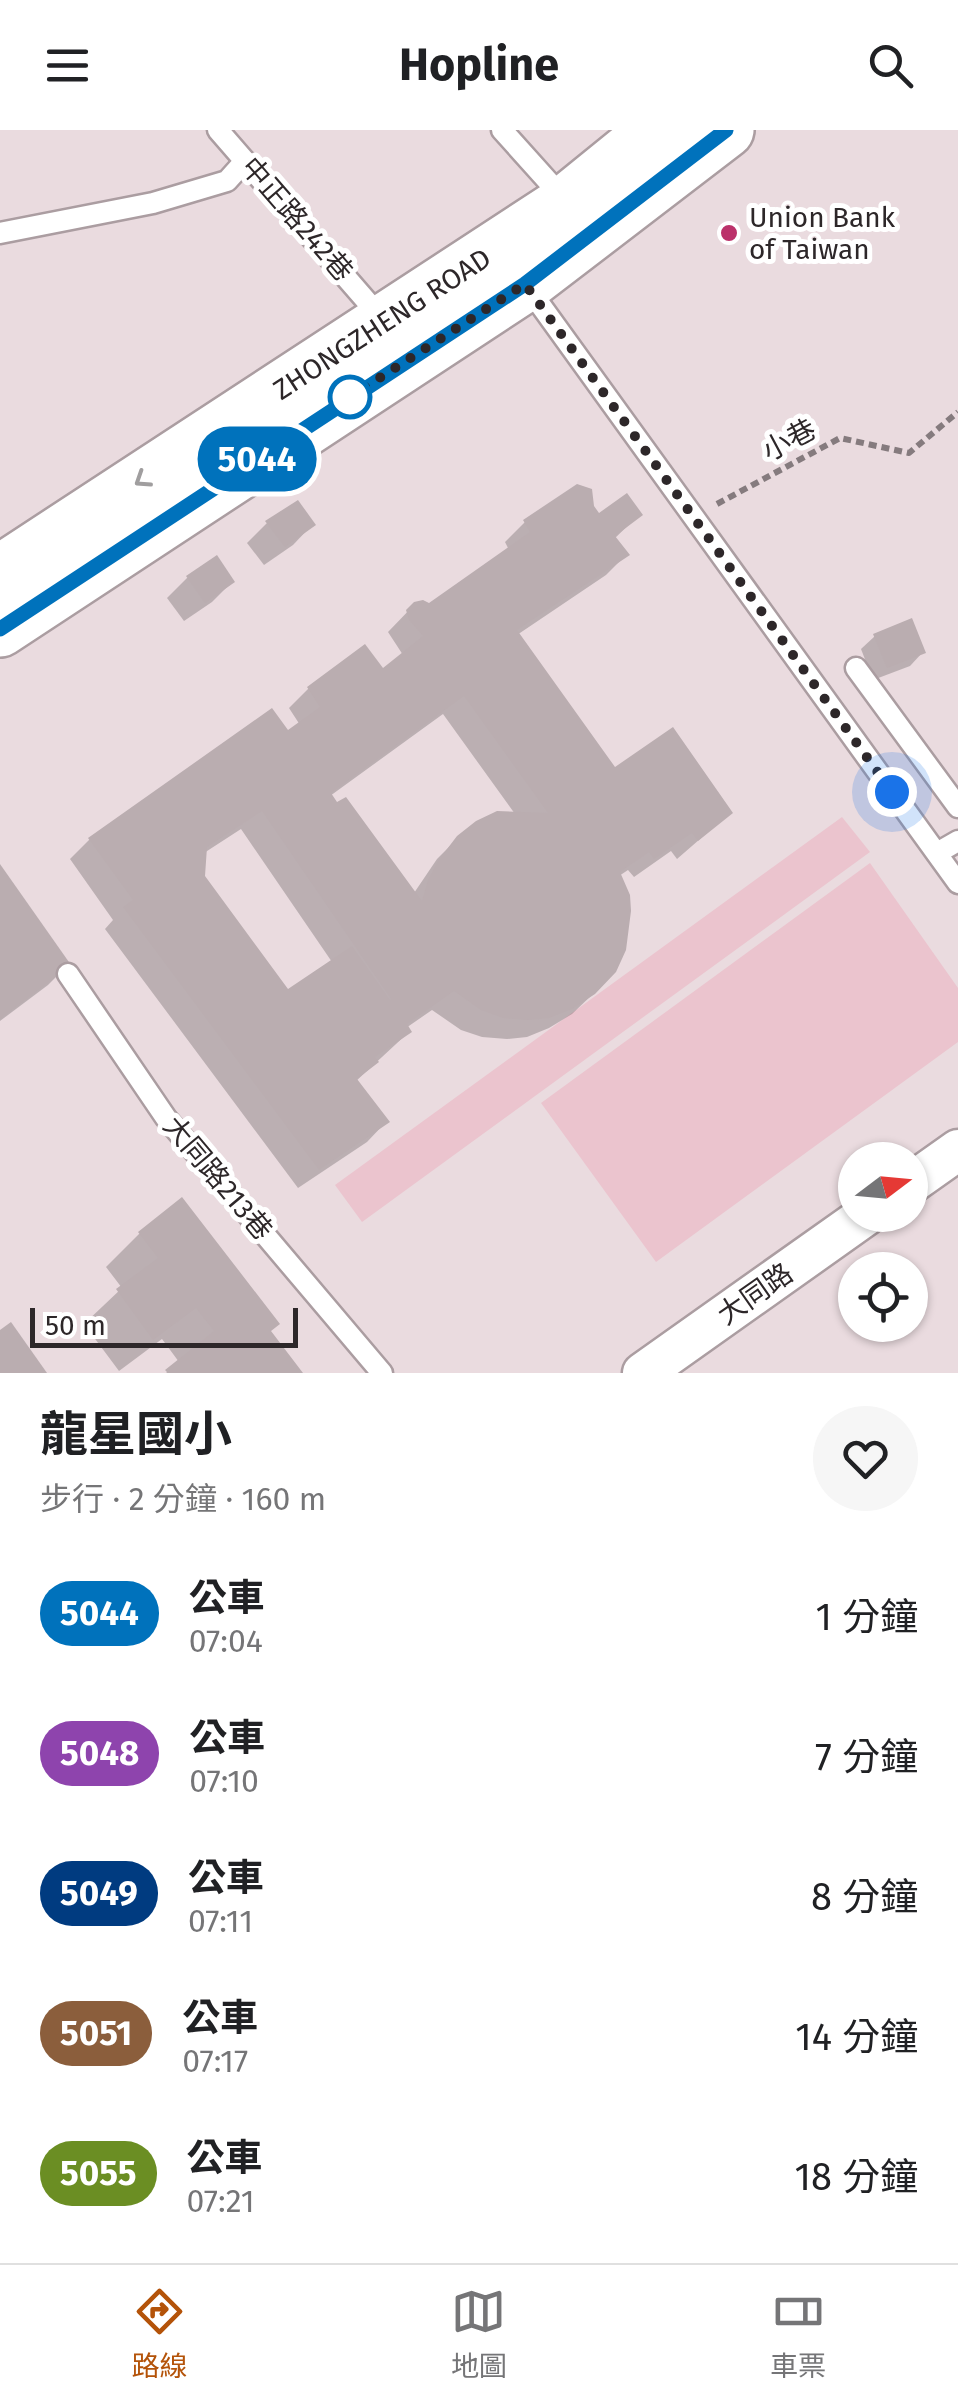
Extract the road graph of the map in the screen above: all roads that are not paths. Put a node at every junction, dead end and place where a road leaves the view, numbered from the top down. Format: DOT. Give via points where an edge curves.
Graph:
graph roads {
  1 [pos="218,130"];
  2 [pos="502,130"];
  3 [pos="656,130"];
  4 [pos="716,132"];
  5 [pos="245,161"];
  6 [pos="566,202"];
  7 [pos="0,233"];
  8 [pos="512,266"];
  9 [pos="399,338"];
  10 [pos="0,573"];
  11 [pos="0,629"];
  12 [pos="856,668"];
  13 [pos="958,807"];
  14 [pos="958,840"];
  15 [pos="937,853"];
  16 [pos="958,883"];
  17 [pos="68,974"];
  18 [pos="958,1150"];
  19 [pos="928,1171"];
  20 [pos="842,1232"];
  21 [pos="382,1373"];
  22 [pos="643,1373"];
  1 -- 5 [label="lane, 中正路242巷"];
  2 -- 6 [label="lane"];
  3 -- 6 [label="main road, ZHONGZHENG ROAD"];
  4 -- 8 [label="main road, ZHONGZHENG ROAD"];
  5 -- 7 [label="lane" via="227,182"];
  5 -- 9 [label="lane, 中正路242巷"];
  6 -- 8 [label="main road, ZHONGZHENG ROAD"];
  8 -- 9 [label="main road, ZHONGZHENG ROAD"];
  8 -- 15 [label="lane"];
  9 -- 10 [label="main road, ZHONGZHENG ROAD, one-way"];
  9 -- 11 [label="main road, ZHONGZHENG ROAD"];
  12 -- 13 [label="lane"];
  14 -- 15 [label="lane"];
  15 -- 16 [label="lane"];
  17 -- 21 [label="lane, 大同路213巷" via="166,1118"];
  18 -- 19 [label="street"];
  20 -- 22 [label="street, 大同路"];
}
